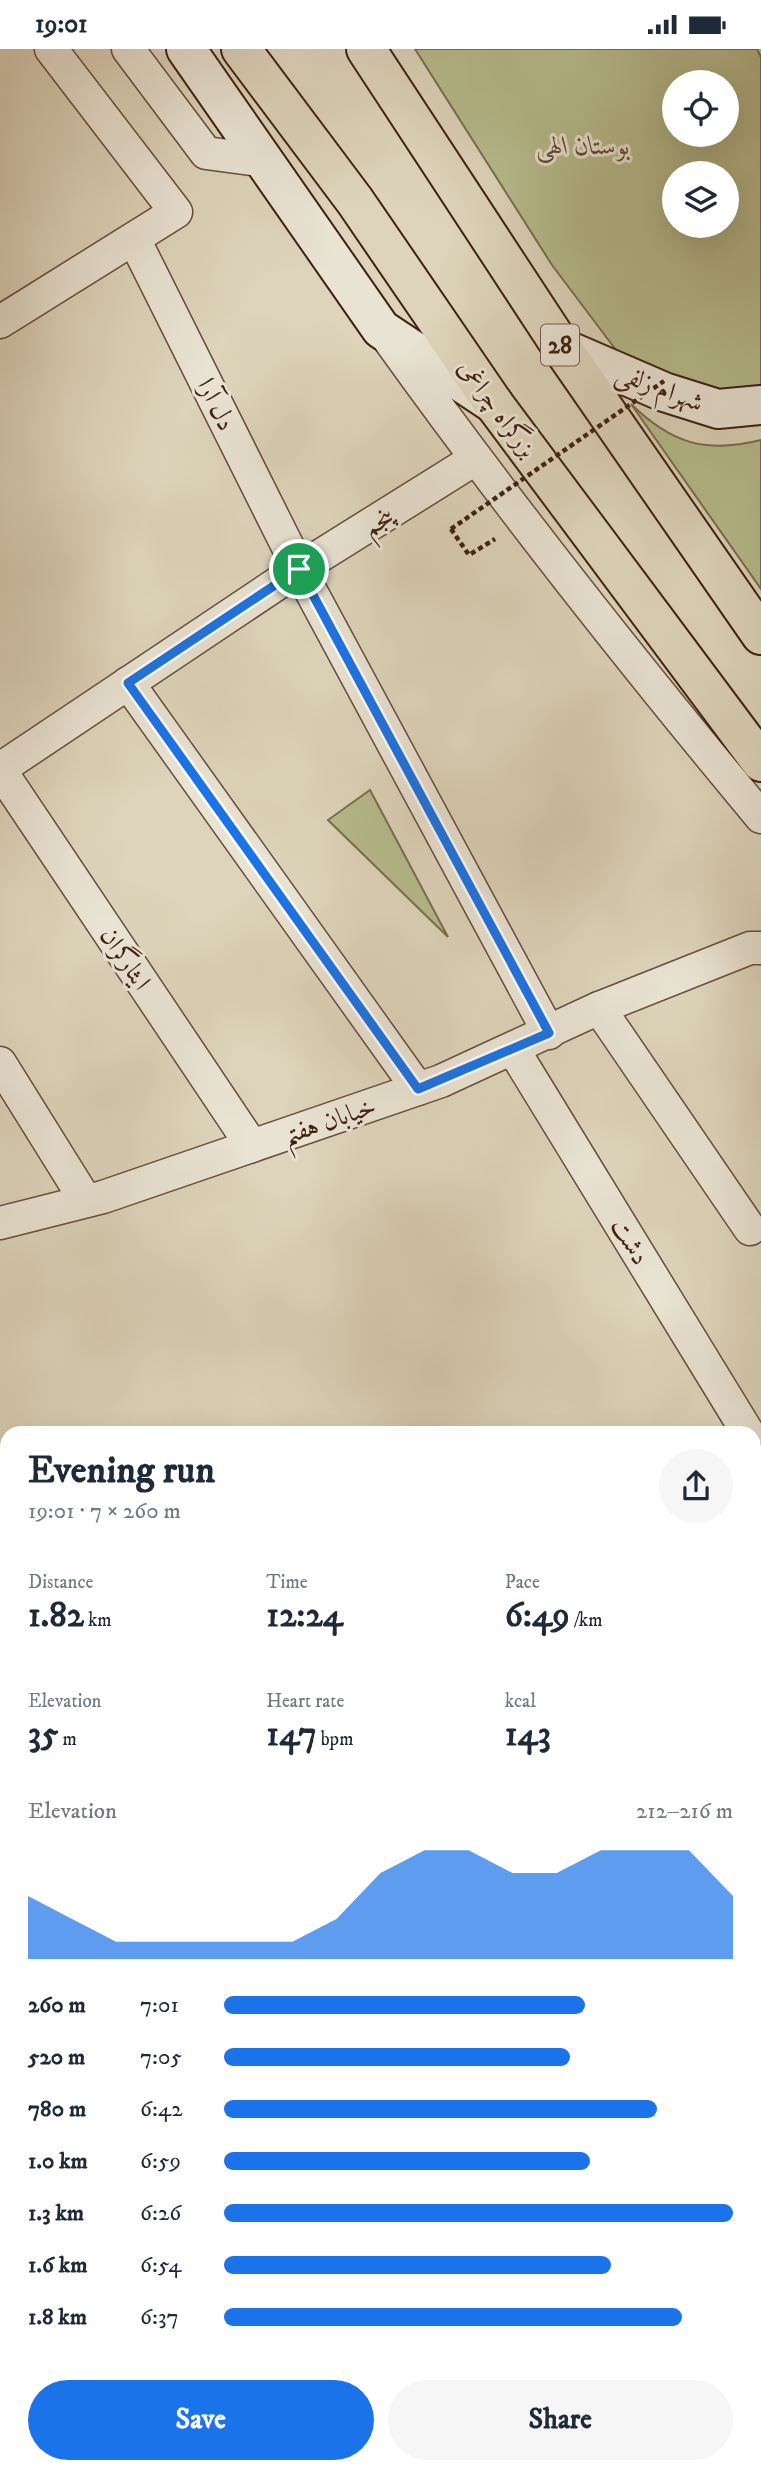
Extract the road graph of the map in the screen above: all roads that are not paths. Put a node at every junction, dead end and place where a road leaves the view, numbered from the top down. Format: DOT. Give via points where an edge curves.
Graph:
graph roads {
  1 [pos="51,49"];
  2 [pos="128,49"];
  3 [pos="186,49"];
  4 [pos="241,49"];
  5 [pos="366,49"];
  6 [pos="267,161"];
  7 [pos="134,239"];
  8 [pos="0,322"];
  9 [pos="381,329"];
  10 [pos="562,348"];
  11 [pos="494,404"];
  12 [pos="761,405"];
  13 [pos="475,459"];
  14 [pos="299,569"];
  15 [pos="761,635"];
  16 [pos="128,683"];
  17 [pos="761,762"];
  18 [pos="0,769"];
  19 [pos="761,817"];
  20 [pos="757,943"];
  21 [pos="599,1008"];
  22 [pos="549,1033"];
  23 [pos="513,1049"];
  24 [pos="0,1063"];
  25 [pos="418,1089"];
  26 [pos="252,1146"];
  27 [pos="86,1202"];
  28 [pos="0,1223"];
  29 [pos="750,1229"];
  30 [pos="744,1426"];
  1 -- 7 [label="street" via="177,212"];
  2 -- 6 [label="street" via="206,153"];
  3 -- 6 [label="main road"];
  4 -- 11 [label="highway, بزرگراه چراغی" via="355,201"];
  5 -- 10 [label="highway, 28"];
  6 -- 9 [label="main road"];
  7 -- 8 [label="street"];
  7 -- 14 [label="street, دل آرا"];
  9 -- 11 [label="main road"];
  9 -- 13 [label="street"];
  10 -- 12 [label="main road, شهرام زلفی" via="664,392 718,409"];
  10 -- 15 [label="highway, 28"];
  11 -- 17 [label="highway, بزرگراه چراغی"];
  13 -- 14 [label="street, پنجم"];
  13 -- 19 [label="street"];
  14 -- 16 [label="street, پنجم"];
  14 -- 22 [label="street, دل آرا"];
  16 -- 18 [label="street, پنجم"];
  16 -- 25 [label="street"];
  18 -- 26 [label="street, ایثارگران"];
  20 -- 21 [label="street, خیابان هفتم"];
  21 -- 22 [label="street, خیابان هفتم"];
  21 -- 29 [label="street"];
  22 -- 23 [label="street, خیابان هفتم"];
  23 -- 25 [label="street, خیابان هفتم"];
  23 -- 30 [label="street, دشت"];
  24 -- 27 [label="street"];
  25 -- 26 [label="street, خیابان هفتم"];
  26 -- 27 [label="street, خیابان هفتم"];
  27 -- 28 [label="street, خیابان هفتم"];
}
